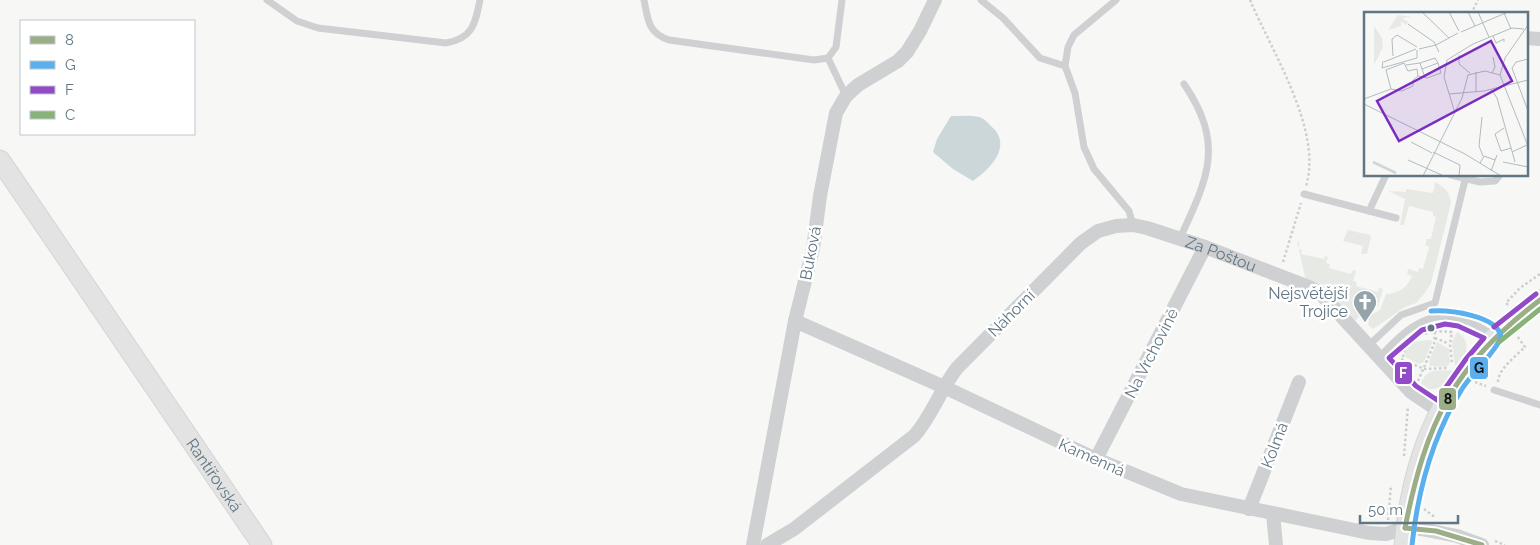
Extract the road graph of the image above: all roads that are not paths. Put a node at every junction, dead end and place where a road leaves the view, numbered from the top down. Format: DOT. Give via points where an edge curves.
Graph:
graph roads {
  1 [pos="267,0"];
  2 [pos="480,0"];
  3 [pos="644,0"];
  4 [pos="842,0"];
  5 [pos="935,0"];
  6 [pos="981,0"];
  7 [pos="1116,0"];
  8 [pos="828,58"];
  9 [pos="1066,66"];
  10 [pos="1184,84"];
  11 [pos="846,96"];
  12 [pos="0,160"];
  13 [pos="1386,176"];
  14 [pos="1454,176"];
  15 [pos="1499,176"];
  16 [pos="1465,180"];
  17 [pos="1304,194"];
  18 [pos="1369,212"];
  19 [pos="1396,218"];
  20 [pos="1133,225"];
  21 [pos="1180,238"];
  22 [pos="1080,243"];
  23 [pos="1205,247"];
  24 [pos="1540,300"];
  25 [pos="795,321"];
  26 [pos="1494,336"];
  27 [pos="1368,346"];
  28 [pos="1379,358"];
  29 [pos="1299,382"];
  30 [pos="944,387"];
  31 [pos="1496,391"];
  32 [pos="1540,405"];
  33 [pos="1439,411"];
  34 [pos="1096,459"];
  35 [pos="1249,508"];
  36 [pos="1273,514"];
  37 [pos="1401,535"];
  38 [pos="1485,542"];
  39 [pos="262,545"];
  40 [pos="753,545"];
  41 [pos="767,545"];
  42 [pos="1276,545"];
  1 -- 2 [label="lane" via="297,21 318,28 446,43 459,41 469,33"];
  3 -- 8 [label="lane" via="651,28 658,36 669,40 814,60"];
  4 -- 8 [label="lane" via="836,47"];
  5 -- 11 [label="street, Buková" via="907,52"];
  6 -- 9 [label="lane" via="1003,18 1040,58"];
  7 -- 9 [label="lane" via="1074,35 1068,47"];
  8 -- 11 [label="lane"];
  9 -- 20 [label="lane" via="1075,93 1084,147 1094,169 1129,211"];
  10 -- 21 [label="lane" via="1202,113 1209,138 1209,158 1197,201"];
  11 -- 25 [label="street, Buková" via="836,112 813,249"];
  12 -- 39 [label="street, Rantířovská"];
  13 -- 18 [label="lane"];
  14 -- 16 [label="lane"];
  15 -- 16 [label="lane" via="1495,181"];
  16 -- 27 [label="lane" via="1435,303 1402,315"];
  17 -- 18 [label="lane"];
  18 -- 19 [label="lane"];
  20 -- 21 [label="street, Za Poštou"];
  20 -- 22 [label="street, Za Poštou" via="1098,231"];
  21 -- 23 [label="street, Za Poštou"];
  22 -- 30 [label="street, Náhorní" via="957,368"];
  23 -- 27 [label="street, Za Poštou" via="1320,293"];
  23 -- 34 [label="street, Na Vrchovině"];
  24 -- 26 [label="street"];
  25 -- 30 [label="street, Kamenná"];
  25 -- 40 [label="street, Buková"];
  26 -- 28 [label="lane" via="1478,325 1456,318 1431,318 1400,334"];
  26 -- 33 [label="street" via="1476,356"];
  27 -- 28 [label="street, Za Poštou"];
  28 -- 33 [label="street, Za Poštou" via="1411,392"];
  29 -- 35 [label="street, Kolmá"];
  30 -- 34 [label="street, Kamenná"];
  30 -- 41 [label="street, Náhorní" via="928,421 914,436 794,529"];
  31 -- 32 [label="lane"];
  33 -- 37 [label="street" via="1419,460"];
  34 -- 35 [label="street, Kamenná" via="1181,494"];
  35 -- 36 [label="street, Kamenná"];
  36 -- 37 [label="street, Kamenná" via="1369,533"];
  36 -- 42 [label="street"];
  37 -- 38 [label="street, Kamenná" via="1436,531"];
}
